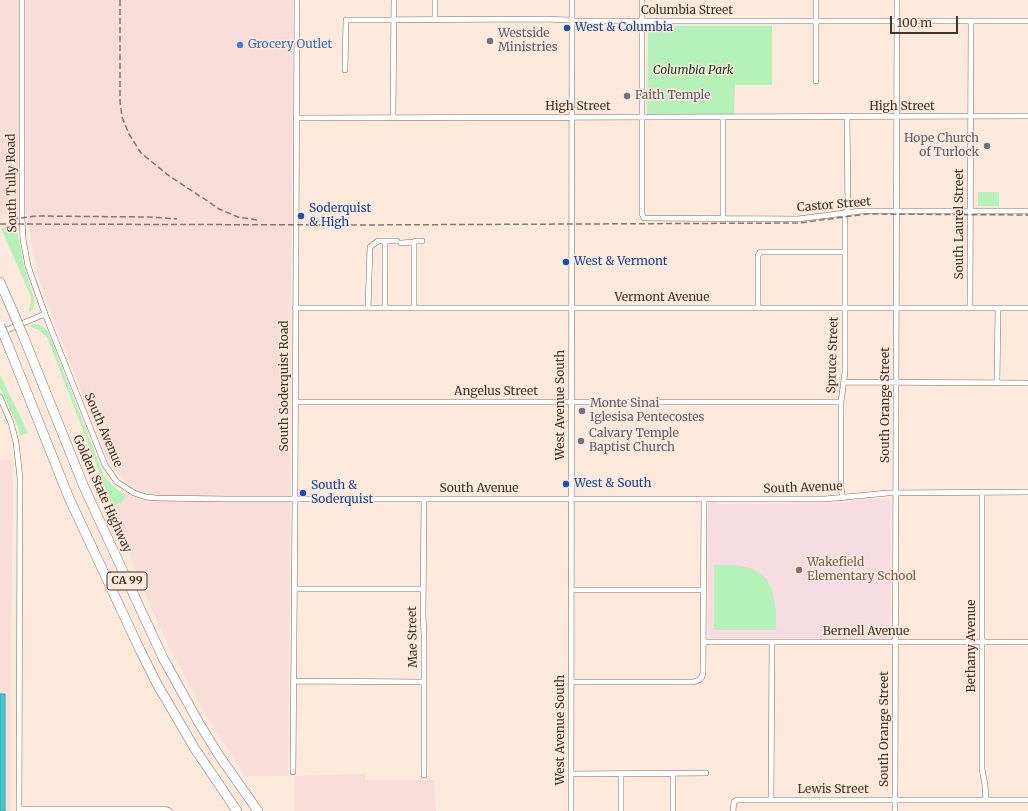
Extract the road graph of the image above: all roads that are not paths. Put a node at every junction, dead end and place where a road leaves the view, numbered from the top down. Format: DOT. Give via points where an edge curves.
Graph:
graph roads {
  1 [pos="22,0"];
  2 [pos="296,0"];
  3 [pos="394,0"];
  4 [pos="435,0"];
  5 [pos="572,0"];
  6 [pos="642,0"];
  7 [pos="816,0"];
  8 [pos="896,0"];
  9 [pos="394,20"];
  10 [pos="435,20"];
  11 [pos="572,20"];
  12 [pos="642,21"];
  13 [pos="816,21"];
  14 [pos="896,21"];
  15 [pos="971,21"];
  16 [pos="1028,21"];
  17 [pos="345,70"];
  18 [pos="816,81"];
  19 [pos="896,116"];
  20 [pos="971,116"];
  21 [pos="1028,116"];
  22 [pos="572,117"];
  23 [pos="642,117"];
  24 [pos="723,117"];
  25 [pos="847,117"];
  26 [pos="296,118"];
  27 [pos="393,118"];
  28 [pos="896,211"];
  29 [pos="970,211"];
  30 [pos="1028,211"];
  31 [pos="846,212"];
  32 [pos="723,218"];
  33 [pos="385,241"];
  34 [pos="422,241"];
  35 [pos="414,242"];
  36 [pos="845,252"];
  37 [pos="0,282"];
  38 [pos="295,308"];
  39 [pos="368,308"];
  40 [pos="385,308"];
  41 [pos="414,308"];
  42 [pos="572,308"];
  43 [pos="758,308"];
  44 [pos="845,308"];
  45 [pos="896,308"];
  46 [pos="970,308"];
  47 [pos="998,308"];
  48 [pos="1028,308"];
  49 [pos="45,314"];
  50 [pos="0,326"];
  51 [pos="0,333"];
  52 [pos="844,382"];
  53 [pos="997,382"];
  54 [pos="896,383"];
  55 [pos="1028,383"];
  56 [pos="0,397"];
  57 [pos="296,402"];
  58 [pos="571,402"];
  59 [pos="841,402"];
  60 [pos="982,492"];
  61 [pos="1028,492"];
  62 [pos="895,493"];
  63 [pos="843,498"];
  64 [pos="295,499"];
  65 [pos="424,499"];
  66 [pos="571,499"];
  67 [pos="704,500"];
  68 [pos="294,589"];
  69 [pos="423,589"];
  70 [pos="571,590"];
  71 [pos="704,590"];
  72 [pos="703,642"];
  73 [pos="772,642"];
  74 [pos="895,642"];
  75 [pos="982,642"];
  76 [pos="1028,642"];
  77 [pos="294,682"];
  78 [pos="424,682"];
  79 [pos="571,682"];
  80 [pos="293,772"];
  81 [pos="674,773"];
  82 [pos="706,773"];
  83 [pos="571,774"];
  84 [pos="621,774"];
  85 [pos="424,775"];
  86 [pos="770,800"];
  87 [pos="895,800"];
  88 [pos="986,800"];
  89 [pos="1028,800"];
  90 [pos="18,810"];
  91 [pos="170,811"];
  92 [pos="237,811"];
  93 [pos="258,811"];
  94 [pos="571,811"];
  95 [pos="621,811"];
  96 [pos="673,811"];
  97 [pos="733,811"];
  98 [pos="895,811"];
  1 -- 49 [label="street, South Tully Road" via="22,231 31,276"];
  2 -- 26 [label="street, South Soderquist Road"];
  3 -- 9 [label="street"];
  4 -- 10 [label="street"];
  5 -- 11 [label="street, West Avenue South"];
  6 -- 12 [label="street"];
  7 -- 13 [label="street"];
  8 -- 14 [label="street, South Orange Street"];
  9 -- 10 [label="street, Columbia Street"];
  9 -- 17 [label="street, Columbia Street" via="346,20"];
  9 -- 27 [label="street"];
  10 -- 11 [label="street, Columbia Street"];
  11 -- 12 [label="street, Columbia Street"];
  11 -- 22 [label="street, West Avenue South"];
  12 -- 13 [label="street, Columbia Street"];
  12 -- 23 [label="street"];
  13 -- 14 [label="street, Columbia Street"];
  13 -- 18 [label="street"];
  14 -- 15 [label="street, Columbia Street"];
  14 -- 19 [label="street, South Orange Street"];
  15 -- 16 [label="street, Columbia Street"];
  15 -- 20 [label="street, South Laurel Street"];
  19 -- 20 [label="street, High Street"];
  19 -- 25 [label="street, High Street"];
  19 -- 28 [label="street, South Orange Street"];
  20 -- 21 [label="street, High Street"];
  20 -- 29 [label="street, South Laurel Street"];
  22 -- 23 [label="street, High Street"];
  22 -- 27 [label="street, High Street"];
  22 -- 42 [label="street, West Avenue South"];
  23 -- 24 [label="street, High Street"];
  23 -- 32 [label="street, Castor Street" via="643,217"];
  24 -- 25 [label="street, High Street"];
  24 -- 32 [label="street"];
  25 -- 31 [label="street, Spruce Street"];
  26 -- 27 [label="street, High Street"];
  26 -- 38 [label="street, South Soderquist Road"];
  28 -- 29 [label="street, Castor Street"];
  28 -- 31 [label="street, Castor Street"];
  28 -- 45 [label="street, South Orange Street"];
  29 -- 30 [label="street, Castor Street"];
  29 -- 46 [label="street, South Laurel Street"];
  31 -- 32 [label="street, Castor Street" via="801,218"];
  31 -- 36 [label="street, Spruce Street"];
  33 -- 35 [label="street"];
  33 -- 39 [label="street" via="376,242 369,248"];
  33 -- 40 [label="street"];
  34 -- 35 [label="street"];
  35 -- 41 [label="street"];
  36 -- 43 [label="street" via="759,253"];
  36 -- 44 [label="street, Spruce Street"];
  37 -- 93 [label="highway, Golden State Highway / CA 99, bridge" via="84,488 163,658 218,754"];
  38 -- 39 [label="street, Vermont Avenue"];
  38 -- 57 [label="street, South Soderquist Road"];
  39 -- 40 [label="street, Vermont Avenue"];
  40 -- 41 [label="street, Vermont Avenue"];
  41 -- 42 [label="street, Vermont Avenue"];
  42 -- 43 [label="street, Vermont Avenue"];
  42 -- 58 [label="street, West Avenue South"];
  43 -- 44 [label="street, Vermont Avenue"];
  44 -- 45 [label="street, Vermont Avenue"];
  44 -- 52 [label="street, Spruce Street"];
  45 -- 46 [label="street, Vermont Avenue"];
  45 -- 54 [label="street, South Orange Street"];
  46 -- 47 [label="street, Vermont Avenue"];
  47 -- 48 [label="street, Vermont Avenue"];
  47 -- 53 [label="street"];
  49 -- 51 [label="street"];
  49 -- 64 [label="street, South Avenue" via="103,460 111,475 124,487 139,495 154,498"];
  50 -- 92 [label="highway, CA 99, bridge" via="69,498 140,650 194,748"];
  52 -- 54 [label="street"];
  52 -- 59 [label="street, Spruce Street"];
  53 -- 54 [label="street"];
  53 -- 55 [label="street"];
  54 -- 62 [label="street, South Orange Street"];
  56 -- 90 [label="street" via="16,442 20,478"];
  57 -- 58 [label="street, Angelus Street"];
  57 -- 64 [label="street, South Soderquist Road"];
  58 -- 59 [label="street, Angelus Street"];
  58 -- 66 [label="street, West Avenue South"];
  59 -- 63 [label="street, Spruce Street"];
  60 -- 61 [label="street, South Avenue"];
  60 -- 62 [label="street, South Avenue"];
  60 -- 75 [label="street, Bethany Avenue"];
  62 -- 63 [label="street, South Avenue"];
  62 -- 74 [label="street, South Orange Street"];
  63 -- 67 [label="street, South Avenue"];
  64 -- 65 [label="street, South Avenue"];
  64 -- 68 [label="street, South Soderquist Road"];
  65 -- 66 [label="street, South Avenue"];
  65 -- 69 [label="street, Mae Street"];
  66 -- 67 [label="street, South Avenue"];
  66 -- 70 [label="street, West Avenue South"];
  67 -- 71 [label="street"];
  68 -- 69 [label="street"];
  68 -- 77 [label="street, South Soderquist Road"];
  69 -- 78 [label="street, Mae Street"];
  70 -- 71 [label="street"];
  70 -- 79 [label="street, West Avenue South"];
  71 -- 72 [label="street"];
  72 -- 73 [label="street, Bernell Avenue"];
  72 -- 79 [label="street" via="703,672 700,679 693,682"];
  73 -- 74 [label="street, Bernell Avenue"];
  73 -- 86 [label="street"];
  74 -- 75 [label="street, Bernell Avenue"];
  74 -- 87 [label="street, South Orange Street"];
  75 -- 76 [label="street, Bernell Avenue"];
  75 -- 88 [label="street, Bethany Avenue" via="982,769"];
  77 -- 78 [label="street"];
  77 -- 80 [label="street, South Soderquist Road"];
  78 -- 85 [label="street, Mae Street"];
  79 -- 83 [label="street, West Avenue South"];
  81 -- 82 [label="street"];
  81 -- 84 [label="street"];
  81 -- 96 [label="street"];
  83 -- 84 [label="street"];
  83 -- 94 [label="street, West Avenue South"];
  84 -- 95 [label="street"];
  86 -- 87 [label="street, Lewis Street"];
  86 -- 97 [label="street, Lewis Street" via="738,800 735,801"];
  87 -- 88 [label="street, Lewis Street"];
  87 -- 98 [label="street, South Orange Street"];
  88 -- 89 [label="street, Lewis Street"];
  90 -- 91 [label="street" via="165,808"];
}
